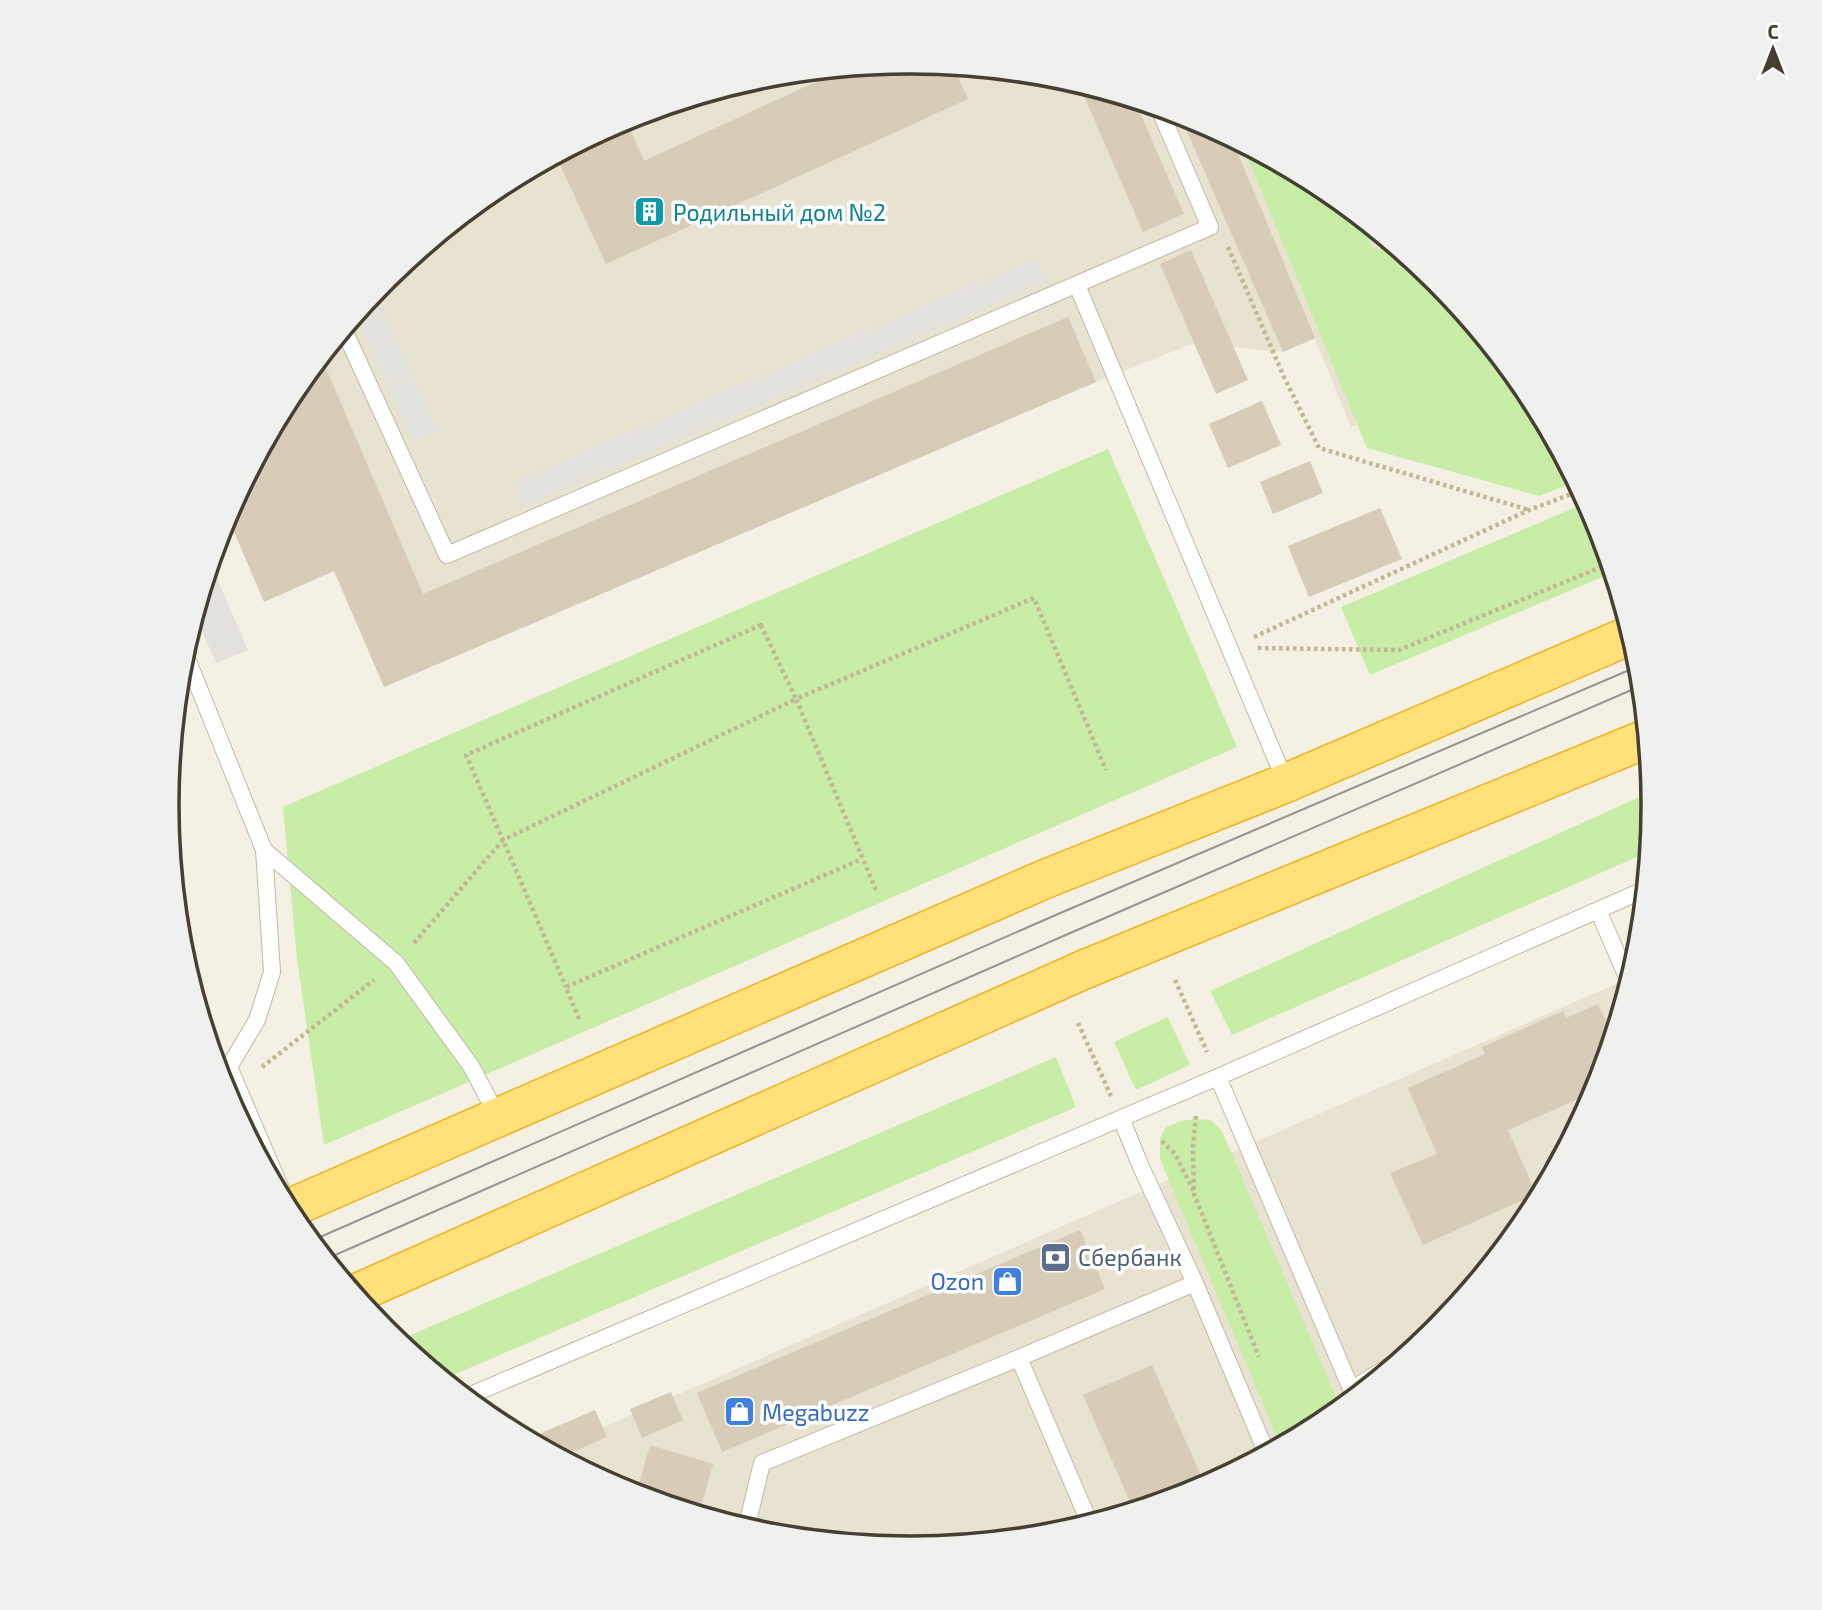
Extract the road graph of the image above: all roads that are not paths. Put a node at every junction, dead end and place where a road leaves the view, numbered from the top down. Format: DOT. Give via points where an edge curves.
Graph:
graph roads {
  1 [pos="1163,119"];
  2 [pos="1077,285"];
  3 [pos="348,339"];
  4 [pos="1623,638"];
  5 [pos="192,672"];
  6 [pos="1639,742"];
  7 [pos="1286,783"];
  8 [pos="264,850"];
  9 [pos="1637,893"];
  10 [pos="1598,910"];
  11 [pos="1623,969"];
  12 [pos="226,1062"];
  13 [pos="1218,1077"];
  14 [pos="498,1117"];
  15 [pos="1121,1118"];
  16 [pos="302,1209"];
  17 [pos="1195,1283"];
  18 [pos="364,1290"];
  19 [pos="1019,1358"];
  20 [pos="1351,1389"];
  21 [pos="476,1393"];
  22 [pos="1263,1445"];
  23 [pos="1086,1515"];
  24 [pos="748,1518"];
  1 -- 2 [label="lane" via="1210,227"];
  2 -- 3 [label="lane" via="447,555"];
  2 -- 7 [label="lane"];
  4 -- 7 [label="highway"];
  5 -- 8 [label="lane"];
  6 -- 18 [label="highway" via="1083,970"];
  7 -- 14 [label="highway" via="1045,879"];
  8 -- 12 [label="lane" via="272,972 257,1020"];
  8 -- 14 [label="lane" via="397,963 471,1066"];
  9 -- 10 [label="lane"];
  10 -- 11 [label="lane"];
  10 -- 13 [label="lane"];
  13 -- 15 [label="lane"];
  13 -- 20 [label="lane"];
  14 -- 16 [label="highway"];
  15 -- 17 [label="lane"];
  15 -- 21 [label="lane"];
  17 -- 19 [label="lane"];
  17 -- 22 [label="lane"];
  19 -- 23 [label="lane"];
  19 -- 24 [label="lane" via="762,1462"];
}
